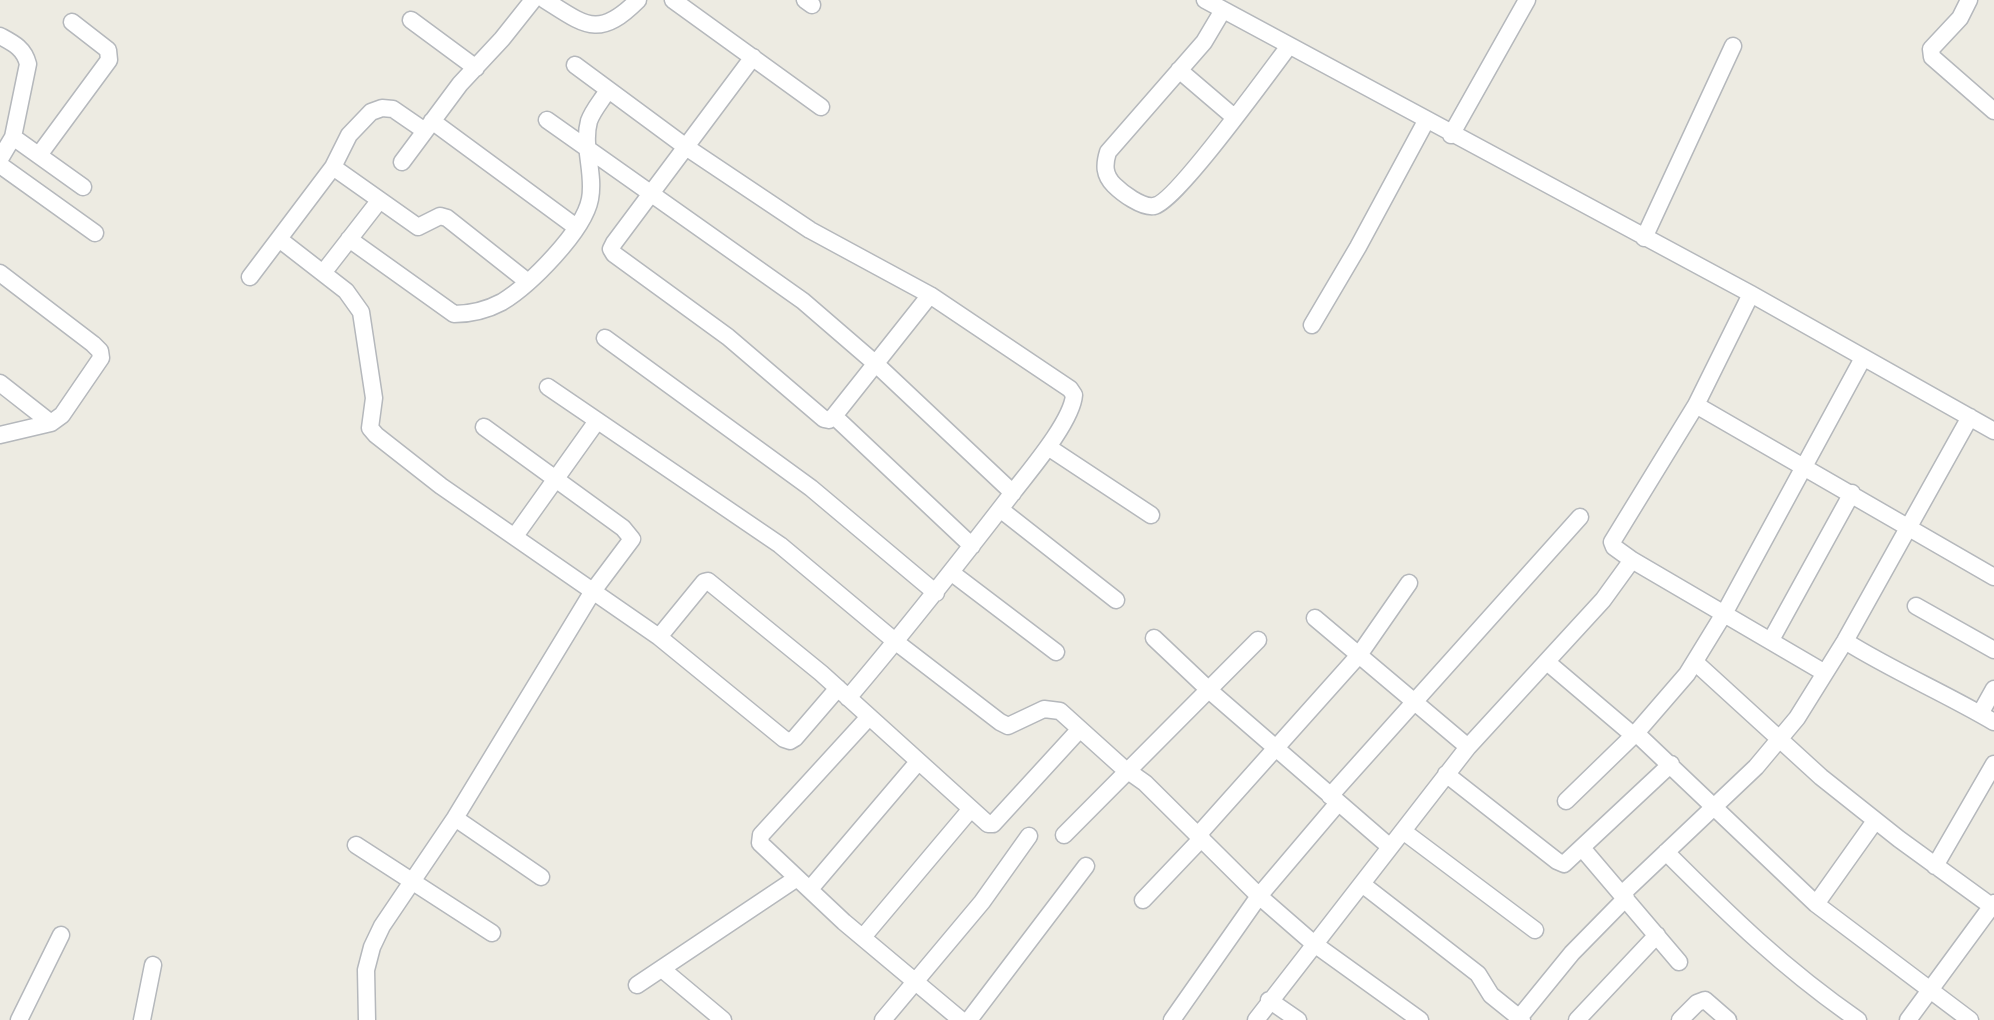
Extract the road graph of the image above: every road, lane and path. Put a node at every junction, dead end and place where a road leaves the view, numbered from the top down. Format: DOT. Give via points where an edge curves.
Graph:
graph roads {
  1 [pos="533,0"];
  2 [pos="545,0"];
  3 [pos="638,0"];
  4 [pos="673,0"];
  5 [pos="1205,0"];
  6 [pos="1527,0"];
  7 [pos="1969,0"];
  8 [pos="1223,10"];
  9 [pos="411,20"];
  10 [pos="72,22"];
  11 [pos="0,36"];
  12 [pos="1289,46"];
  13 [pos="1733,46"];
  14 [pos="753,57"];
  15 [pos="575,65"];
  16 [pos="476,68"];
  17 [pos="1179,70"];
  18 [pos="608,90"];
  19 [pos="821,107"];
  20 [pos="1994,111"];
  21 [pos="1234,117"];
  22 [pos="548,120"];
  23 [pos="1426,121"];
  24 [pos="428,126"];
  25 [pos="1451,135"];
  26 [pos="13,137"];
  27 [pos="686,147"];
  28 [pos="588,150"];
  29 [pos="39,155"];
  30 [pos="0,159"];
  31 [pos="402,162"];
  32 [pos="0,165"];
  33 [pos="333,167"];
  34 [pos="83,187"];
  35 [pos="651,196"];
  36 [pos="379,201"];
  37 [pos="576,227"];
  38 [pos="95,233"];
  39 [pos="1644,238"];
  40 [pos="279,239"];
  41 [pos="349,239"];
  42 [pos="0,273"];
  43 [pos="323,273"];
  44 [pos="250,277"];
  45 [pos="528,282"];
  46 [pos="1750,294"];
  47 [pos="930,295"];
  48 [pos="1312,325"];
  49 [pos="605,338"];
  50 [pos="1863,358"];
  51 [pos="876,364"];
  52 [pos="0,383"];
  53 [pos="548,387"];
  54 [pos="1696,405"];
  55 [pos="834,416"];
  56 [pos="1970,417"];
  57 [pos="597,421"];
  58 [pos="51,423"];
  59 [pos="484,427"];
  60 [pos="1994,431"];
  61 [pos="0,435"];
  62 [pos="1048,447"];
  63 [pos="1804,467"];
  64 [pos="556,479"];
  65 [pos="1013,493"];
  66 [pos="1852,493"];
  67 [pos="1000,509"];
  68 [pos="1151,515"];
  69 [pos="1580,517"];
  70 [pos="1910,526"];
  71 [pos="514,536"];
  72 [pos="972,546"];
  73 [pos="1632,560"];
  74 [pos="951,573"];
  75 [pos="1994,577"];
  76 [pos="1408,584"];
  77 [pos="593,591"];
  78 [pos="936,592"];
  79 [pos="1116,600"];
  80 [pos="1916,606"];
  81 [pos="1725,612"];
  82 [pos="1315,618"];
  83 [pos="659,637"];
  84 [pos="1154,638"];
  85 [pos="1258,640"];
  86 [pos="1771,640"];
  87 [pos="1845,641"];
  88 [pos="896,642"];
  89 [pos="1994,650"];
  90 [pos="1056,652"];
  91 [pos="1359,655"];
  92 [pos="1547,662"];
  93 [pos="1695,662"];
  94 [pos="1825,673"];
  95 [pos="1994,689"];
  96 [pos="1210,691"];
  97 [pos="843,693"];
  98 [pos="1415,701"];
  99 [pos="868,718"];
  100 [pos="1987,718"];
  101 [pos="1080,729"];
  102 [pos="1634,734"];
  103 [pos="1780,741"];
  104 [pos="1468,747"];
  105 [pos="1275,748"];
  106 [pos="918,762"];
  107 [pos="1671,764"];
  108 [pos="1994,764"];
  109 [pos="1128,771"];
  110 [pos="1446,774"];
  111 [pos="1334,799"];
  112 [pos="1566,801"];
  113 [pos="1713,807"];
  114 [pos="970,810"];
  115 [pos="455,818"];
  116 [pos="1875,821"];
  117 [pos="1403,831"];
  118 [pos="1064,835"];
  119 [pos="1029,836"];
  120 [pos="1200,836"];
  121 [pos="356,845"];
  122 [pos="1390,847"];
  123 [pos="1582,848"];
  124 [pos="1666,852"];
  125 [pos="1086,866"];
  126 [pos="1935,866"];
  127 [pos="541,877"];
  128 [pos="797,878"];
  129 [pos="411,880"];
  130 [pos="1362,884"];
  131 [pos="810,889"];
  132 [pos="1259,896"];
  133 [pos="1624,896"];
  134 [pos="1143,900"];
  135 [pos="1816,904"];
  136 [pos="1993,906"];
  137 [pos="1534,930"];
  138 [pos="492,933"];
  139 [pos="61,935"];
  140 [pos="1657,935"];
  141 [pos="863,937"];
  142 [pos="1313,944"];
  143 [pos="1679,962"];
  144 [pos="153,964"];
  145 [pos="662,969"];
  146 [pos="915,981"];
  147 [pos="637,985"];
  148 [pos="1932,989"];
  149 [pos="1269,1000"];
  150 [pos="1521,1019"];
  151 [pos="19,1020"];
  152 [pos="142,1020"];
  153 [pos="367,1020"];
  154 [pos="723,1020"];
  155 [pos="883,1020"];
  156 [pos="961,1020"];
  157 [pos="969,1020"];
  158 [pos="1172,1020"];
  159 [pos="1256,1020"];
  160 [pos="1298,1020"];
  161 [pos="1420,1020"];
  162 [pos="1576,1020"];
  163 [pos="1680,1020"];
  164 [pos="1728,1020"];
  165 [pos="1858,1020"];
  166 [pos="1908,1020"];
  167 [pos="1970,1020"];
  1 -- 16 [label="street"];
  2 -- 3 [label="street" via="576,20 600,26"];
  4 -- 14 [label="street"];
  5 -- 8 [label="street"];
  6 -- 25 [label="street"];
  7 -- 20 [label="street" via="1960,18 1931,49 1932,57"];
  8 -- 12 [label="street"];
  8 -- 17 [label="street" via="1204,42"];
  9 -- 16 [label="street"];
  10 -- 29 [label="street" via="108,50 109,60"];
  11 -- 26 [label="street" via="18,46 28,64"];
  12 -- 21 [label="street"];
  12 -- 23 [label="street"];
  13 -- 39 [label="street"];
  14 -- 19 [label="street"];
  14 -- 27 [label="street"];
  15 -- 18 [label="street"];
  16 -- 24 [label="street"];
  17 -- 21 [label="street"];
  17 -- 21 [label="street" via="1108,152 1107,176 1115,186 1144,205 1163,202"];
  18 -- 27 [label="street"];
  18 -- 28 [label="street" via="590,120"];
  22 -- 28 [label="street"];
  23 -- 25 [label="street"];
  23 -- 48 [label="street"];
  24 -- 31 [label="street"];
  24 -- 33 [label="street" via="393,109 371,112 349,135"];
  24 -- 37 [label="street"];
  25 -- 39 [label="street"];
  26 -- 29 [label="street"];
  26 -- 30 [label="street"];
  27 -- 35 [label="street"];
  27 -- 47 [label="street" via="810,230"];
  28 -- 35 [label="street"];
  28 -- 37 [label="street" via="590,201"];
  29 -- 34 [label="street"];
  32 -- 38 [label="street"];
  33 -- 36 [label="street"];
  33 -- 40 [label="street"];
  35 -- 51 [label="street" via="804,301"];
  35 -- 55 [label="street" via="614,243 614,254 728,337 818,416 829,420"];
  36 -- 41 [label="street"];
  36 -- 45 [label="street" via="418,227 440,216 447,218"];
  37 -- 45 [label="street"];
  39 -- 46 [label="street"];
  40 -- 43 [label="street"];
  40 -- 44 [label="street"];
  41 -- 43 [label="street"];
  41 -- 45 [label="street" via="453,314 469,314 500,303"];
  42 -- 58 [label="street" via="100,351 97,368 62,415"];
  43 -- 71 [label="street" via="346,291 361,312 374,398 370,428 441,486"];
  46 -- 50 [label="street"];
  46 -- 54 [label="street"];
  47 -- 51 [label="street"];
  47 -- 62 [label="street" via="1070,389 1074,395 1070,410"];
  49 -- 78 [label="street" via="811,488"];
  50 -- 56 [label="street"];
  50 -- 63 [label="street"];
  51 -- 55 [label="street"];
  51 -- 65 [label="street"];
  52 -- 58 [label="street"];
  53 -- 57 [label="street"];
  54 -- 63 [label="street"];
  54 -- 73 [label="street" via="1612,542"];
  55 -- 72 [label="street"];
  56 -- 60 [label="street"];
  56 -- 70 [label="street"];
  57 -- 64 [label="street"];
  57 -- 88 [label="street" via="780,545"];
  58 -- 61 [label="street"];
  59 -- 64 [label="street"];
  62 -- 65 [label="street"];
  62 -- 68 [label="street"];
  63 -- 66 [label="street"];
  63 -- 81 [label="street"];
  64 -- 71 [label="street"];
  64 -- 77 [label="street" via="623,528 632,539"];
  65 -- 67 [label="street"];
  66 -- 70 [label="street"];
  66 -- 86 [label="street"];
  67 -- 72 [label="street"];
  67 -- 79 [label="street"];
  69 -- 98 [label="street"];
  70 -- 75 [label="street"];
  70 -- 87 [label="street"];
  71 -- 77 [label="street"];
  72 -- 74 [label="street"];
  73 -- 81 [label="street"];
  73 -- 92 [label="street" via="1604,600"];
  74 -- 78 [label="street"];
  74 -- 90 [label="street"];
  76 -- 91 [label="street"];
  77 -- 83 [label="street"];
  77 -- 115 [label="street"];
  78 -- 88 [label="street"];
  80 -- 89 [label="street"];
  81 -- 86 [label="street"];
  81 -- 93 [label="street"];
  82 -- 91 [label="street"];
  83 -- 97 [label="street" via="790,741"];
  83 -- 97 [label="street" via="708,581"];
  84 -- 96 [label="street"];
  85 -- 96 [label="street"];
  86 -- 94 [label="street"];
  87 -- 94 [label="street"];
  87 -- 100 [label="street"];
  88 -- 97 [label="street"];
  88 -- 101 [label="street" via="1008,726 1052,708"];
  91 -- 98 [label="street"];
  91 -- 105 [label="street"];
  92 -- 102 [label="street"];
  92 -- 104 [label="street"];
  93 -- 102 [label="street"];
  93 -- 103 [label="street"];
  94 -- 103 [label="street"];
  95 -- 100 [label="street"];
  96 -- 105 [label="street"];
  96 -- 109 [label="street"];
  97 -- 99 [label="street"];
  98 -- 104 [label="street"];
  98 -- 111 [label="street"];
  99 -- 106 [label="street"];
  99 -- 128 [label="street" via="760,836 763,848"];
  101 -- 109 [label="street"];
  101 -- 114 [label="street" via="993,824"];
  102 -- 107 [label="street"];
  102 -- 112 [label="street"];
  103 -- 113 [label="street"];
  103 -- 116 [label="street"];
  104 -- 110 [label="street"];
  105 -- 111 [label="street"];
  105 -- 120 [label="street"];
  106 -- 114 [label="street"];
  106 -- 131 [label="street"];
  107 -- 113 [label="street"];
  107 -- 123 [label="street"];
  108 -- 126 [label="street"];
  109 -- 118 [label="street"];
  109 -- 120 [label="street"];
  110 -- 117 [label="street"];
  110 -- 123 [label="street" via="1560,863 1564,864"];
  111 -- 122 [label="street"];
  111 -- 132 [label="street"];
  113 -- 124 [label="street"];
  113 -- 135 [label="street"];
  114 -- 141 [label="street"];
  115 -- 127 [label="street"];
  115 -- 129 [label="street"];
  116 -- 126 [label="street"];
  116 -- 135 [label="street"];
  117 -- 122 [label="street"];
  117 -- 137 [label="street"];
  119 -- 146 [label="street" via="982,902"];
  120 -- 132 [label="street"];
  120 -- 134 [label="street"];
  121 -- 129 [label="street"];
  122 -- 130 [label="street"];
  123 -- 133 [label="street"];
  124 -- 133 [label="street"];
  124 -- 165 [label="street" via="1754,940"];
  125 -- 157 [label="street"];
  126 -- 136 [label="street"];
  128 -- 131 [label="street"];
  128 -- 145 [label="street"];
  129 -- 138 [label="street"];
  129 -- 153 [label="street" via="372,947 365,994"];
  130 -- 142 [label="street"];
  130 -- 150 [label="street" via="1478,974 1491,995"];
  131 -- 141 [label="street"];
  132 -- 142 [label="street"];
  132 -- 158 [label="street"];
  133 -- 140 [label="street"];
  133 -- 150 [label="street" via="1572,953"];
  135 -- 148 [label="street"];
  136 -- 148 [label="street"];
  139 -- 151 [label="street"];
  140 -- 143 [label="street"];
  140 -- 162 [label="street"];
  141 -- 146 [label="street"];
  142 -- 149 [label="street"];
  142 -- 161 [label="street"];
  144 -- 152 [label="street"];
  145 -- 147 [label="street"];
  145 -- 154 [label="street"];
  146 -- 155 [label="street"];
  146 -- 156 [label="street"];
  148 -- 166 [label="street"];
  148 -- 167 [label="street"];
  149 -- 159 [label="street"];
  149 -- 160 [label="street"];
  163 -- 164 [label="street" via="1705,1000"];
}
